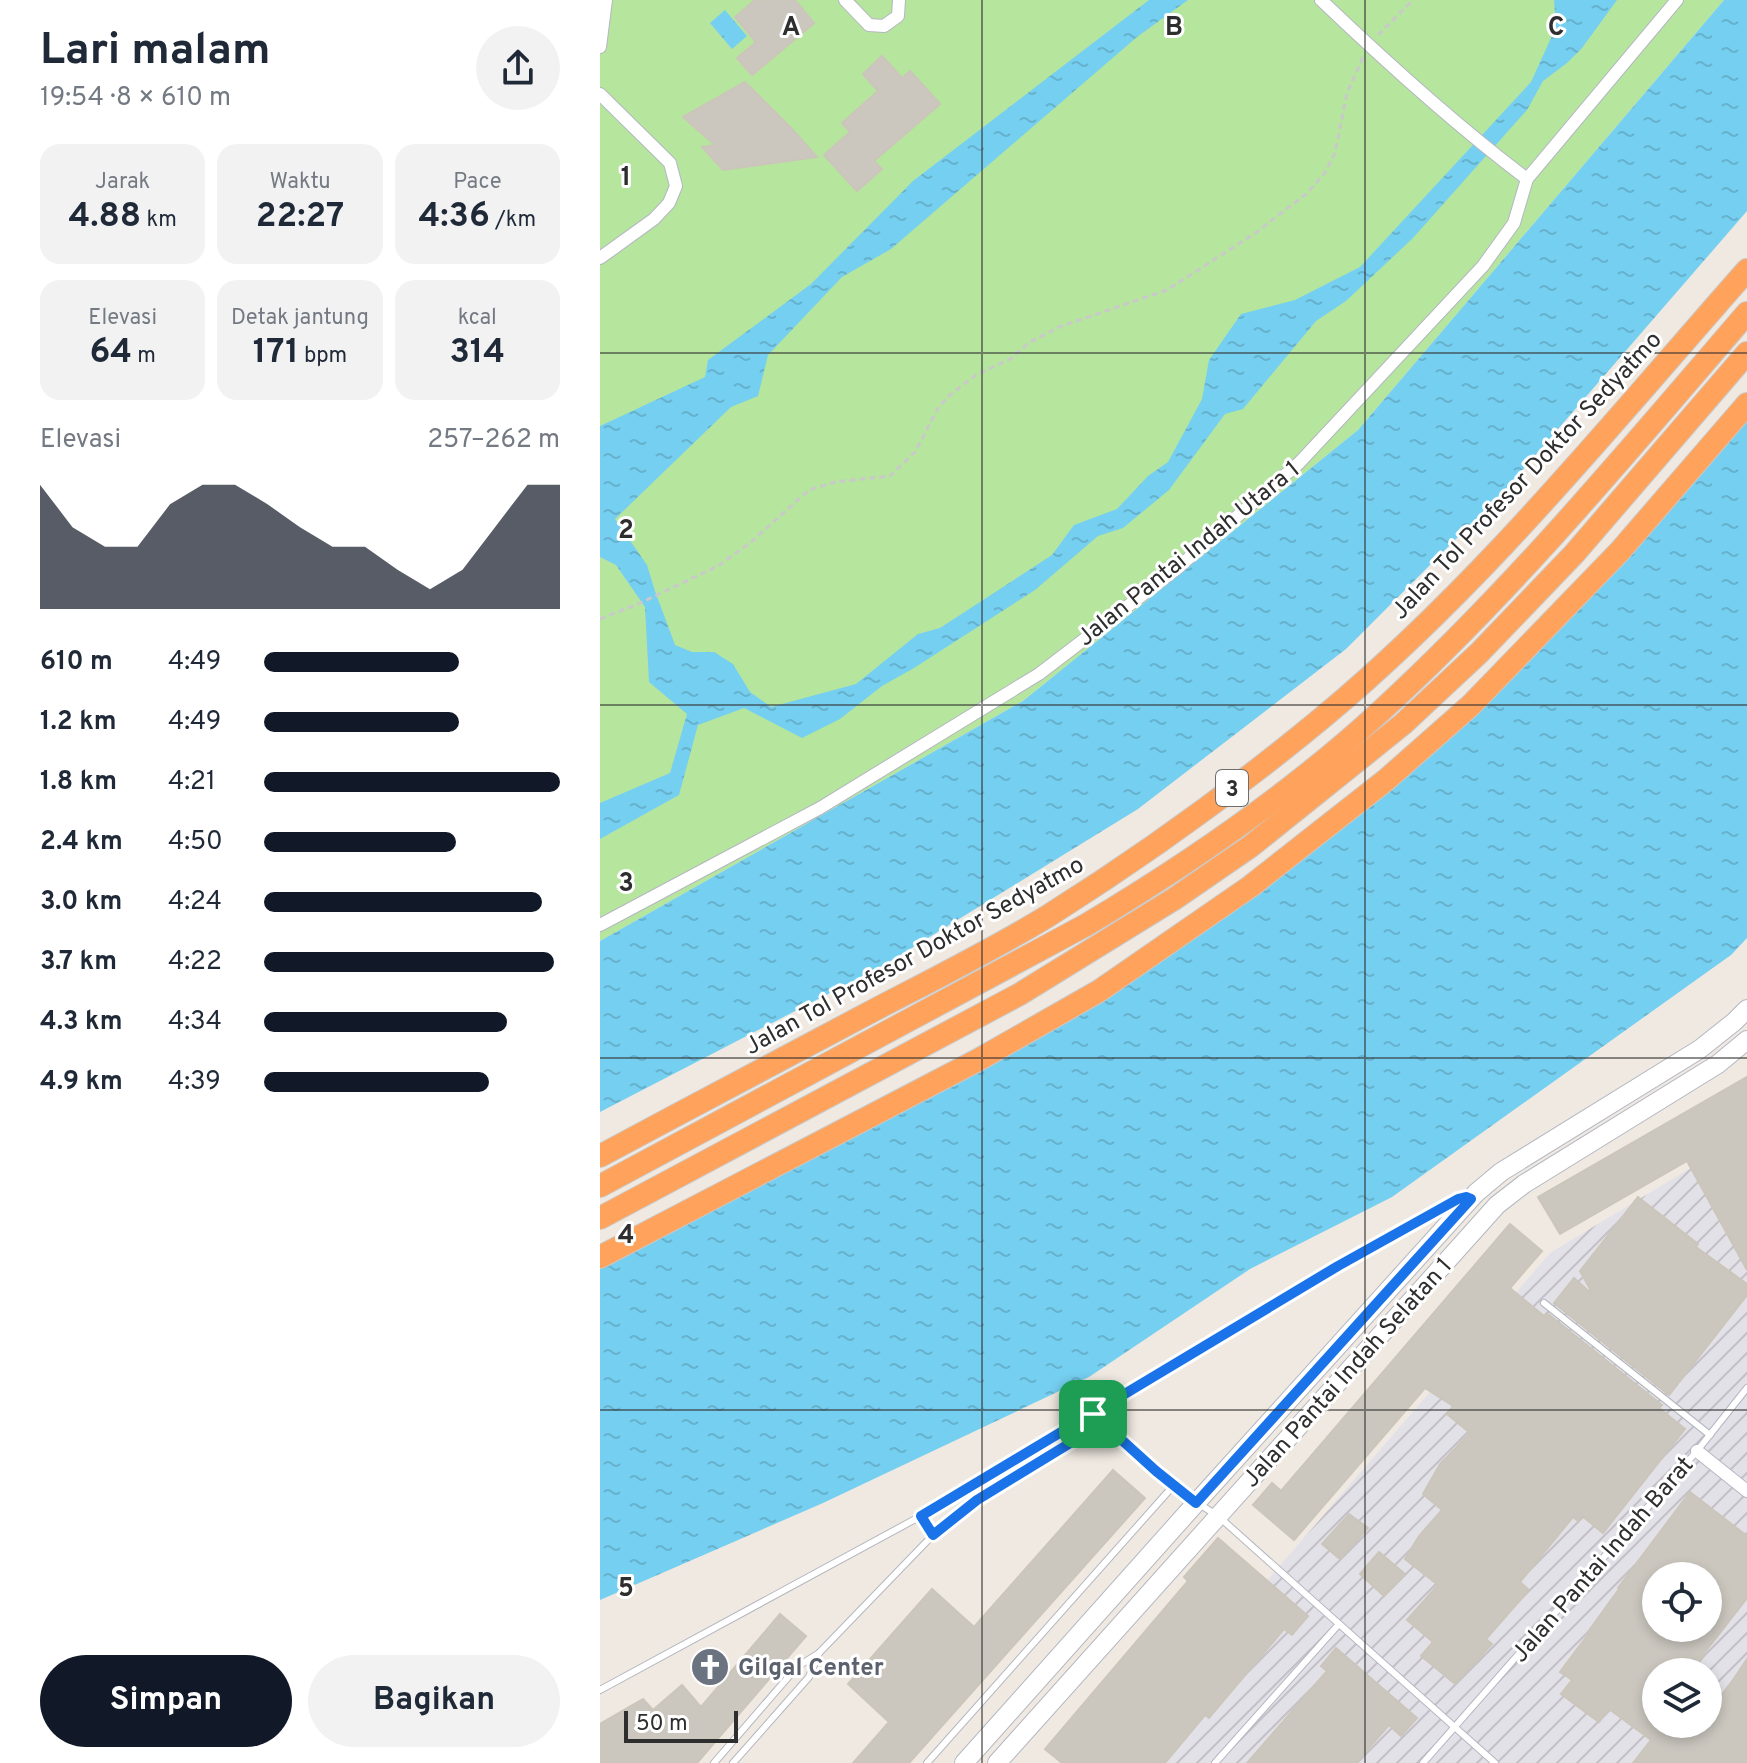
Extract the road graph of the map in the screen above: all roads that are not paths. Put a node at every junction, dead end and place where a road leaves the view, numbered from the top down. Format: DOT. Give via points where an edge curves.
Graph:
graph roads {
  1 [pos="606,0"];
  2 [pos="845,0"];
  3 [pos="899,0"];
  4 [pos="1321,0"];
  5 [pos="1677,0"];
  6 [pos="600,47"];
  7 [pos="600,94"];
  8 [pos="1527,179"];
  9 [pos="600,258"];
  10 [pos="1747,270"];
  11 [pos="1747,313"];
  12 [pos="1747,353"];
  13 [pos="1747,404"];
  14 [pos="600,925"];
  15 [pos="1747,1009"];
  16 [pos="1747,1040"];
  17 [pos="600,1156"];
  18 [pos="600,1186"];
  19 [pos="1471,1199"];
  20 [pos="600,1218"];
  21 [pos="600,1257"];
  22 [pos="1544,1303"];
  23 [pos="1747,1388"];
  24 [pos="1093,1414"];
  25 [pos="1103,1423"];
  26 [pos="1710,1435"];
  27 [pos="1697,1451"];
  28 [pos="1174,1485"];
  29 [pos="1747,1491"];
  30 [pos="1196,1503"];
  31 [pos="921,1516"];
  32 [pos="1218,1516"];
  33 [pos="933,1535"];
  34 [pos="1339,1624"];
  35 [pos="819,1653"];
  36 [pos="600,1690"];
  37 [pos="1455,1727"];
  38 [pos="714,1763"];
  39 [pos="733,1763"];
  40 [pos="927,1763"];
  41 [pos="964,1763"];
  42 [pos="997,1763"];
  43 [pos="1215,1763"];
  44 [pos="1423,1763"];
  45 [pos="1495,1763"];
  1 -- 6 [label="street"];
  2 -- 3 [label="street" via="869,25 884,26 898,16"];
  4 -- 8 [label="street"];
  5 -- 8 [label="street, Jalan Pantai Indah Utara 1"];
  7 -- 9 [label="street" via="670,163 676,186 654,219"];
  8 -- 14 [label="street, Jalan Pantai Indah Utara 1" via="1514,223 1483,266 1299,463 1175,570 1039,674 820,808"];
  10 -- 17 [label="highway, Jalan Tol Profesor Doktor Sedyatmo / 3" via="1458,595 1322,718 1251,774 1044,918"];
  11 -- 18 [label="highway, 3" via="1564,525 1447,649 1299,780 1155,884 1086,925"];
  12 -- 20 [label="highway, 3" via="1574,554 1479,653 1403,724 1251,846 1020,994"];
  13 -- 21 [label="highway" via="1620,551 1471,705 1251,886 1099,991 978,1060"];
  15 -- 19 [label="street, Jalan Pantai Indah Selatan 1" via="1700,1049 1501,1172"];
  16 -- 32 [label="street, Jalan Pantai Indah Selatan 1" via="1718,1064 1497,1205"];
  19 -- 24 [label="lane" via="1458,1199 1352,1259"];
  19 -- 30 [label="street, Jalan Pantai Indah Selatan 1"];
  22 -- 26 [label="lane"];
  23 -- 26 [label="lane, Jalan Pantai Indah Barat"];
  24 -- 25 [label="lane"];
  24 -- 31 [label="lane"];
  25 -- 28 [label="lane"];
  25 -- 33 [label="lane" via="977,1500"];
  26 -- 27 [label="lane, Jalan Pantai Indah Barat"];
  27 -- 29 [label="street"];
  27 -- 37 [label="lane, Jalan Pantai Indah Barat"];
  28 -- 30 [label="lane"];
  28 -- 40 [label="lane"];
  30 -- 32 [label="lane"];
  30 -- 41 [label="street, Jalan Pantai Indah Selatan 1"];
  31 -- 33 [label="lane"];
  31 -- 36 [label="lane"];
  32 -- 34 [label="lane"];
  32 -- 42 [label="street, Jalan Pantai Indah Selatan 1"];
  33 -- 35 [label="lane"];
  34 -- 37 [label="lane"];
  34 -- 43 [label="lane"];
  35 -- 38 [label="lane" via="797,1667"];
  35 -- 39 [label="lane" via="809,1677"];
  37 -- 44 [label="lane, Jalan Pantai Indah Barat"];
  37 -- 45 [label="lane"];
}
